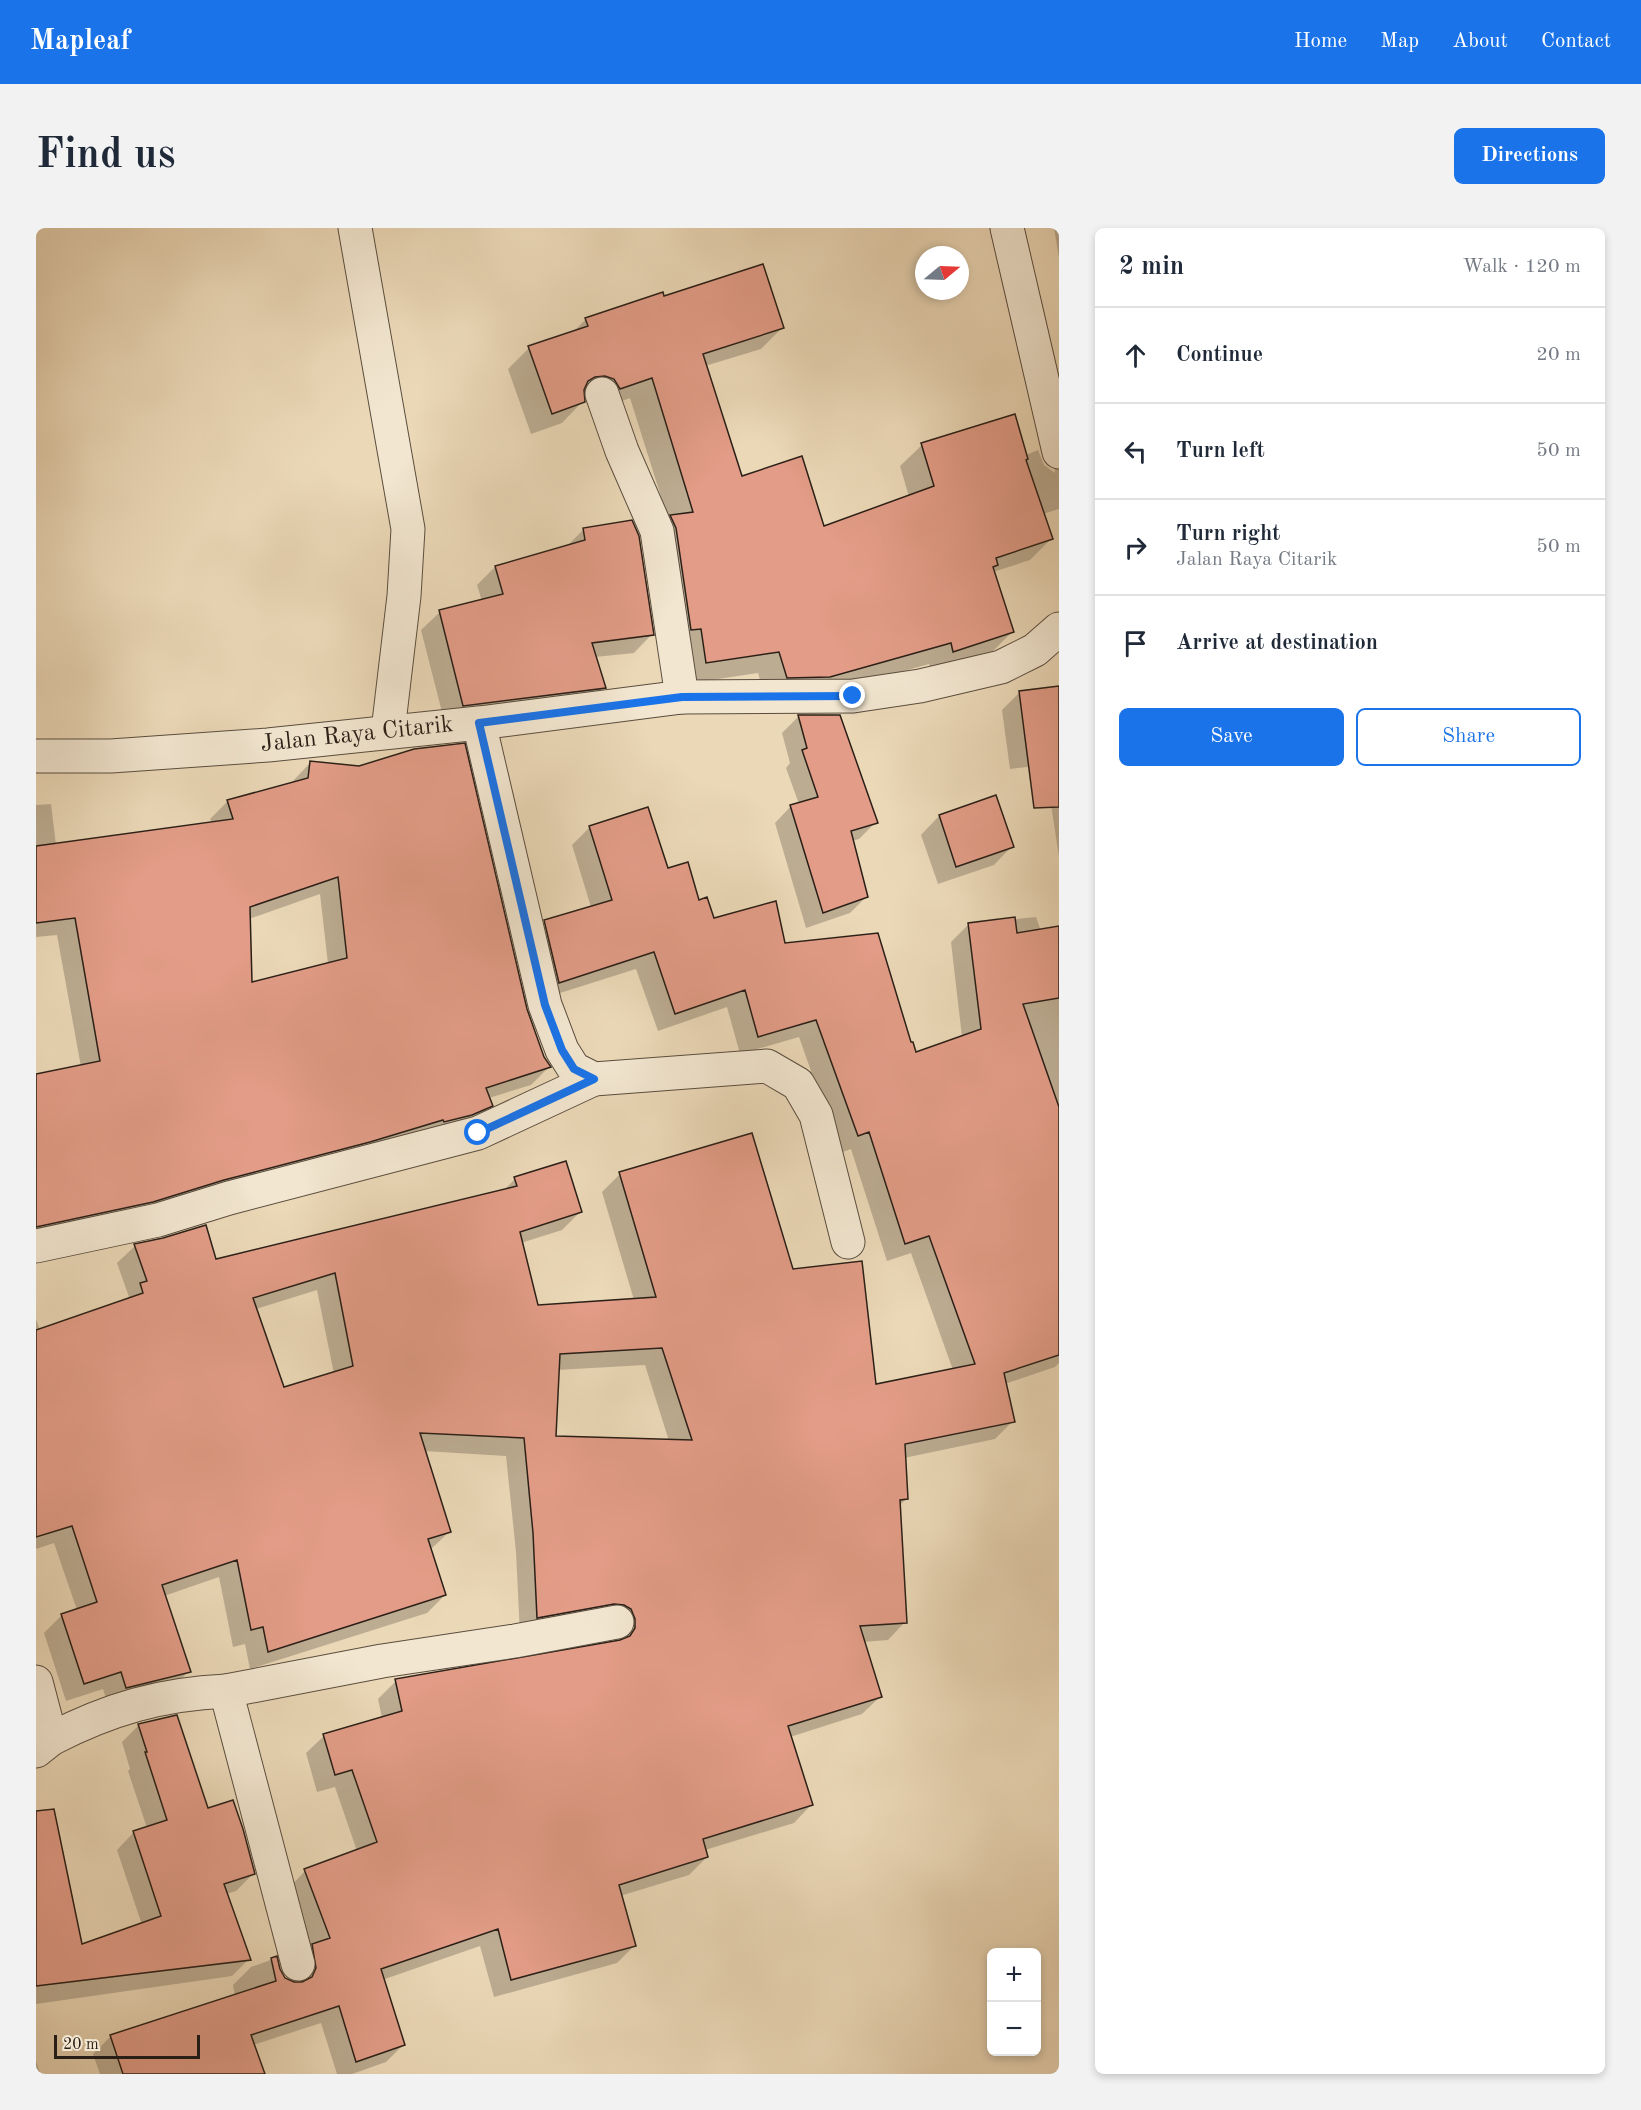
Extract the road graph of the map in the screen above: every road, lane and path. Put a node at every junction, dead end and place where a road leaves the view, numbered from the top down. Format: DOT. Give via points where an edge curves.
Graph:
graph roads {
  1 [pos="355,228"];
  2 [pos="1007,228"];
  3 [pos="602,394"];
  4 [pos="1059,452"];
  5 [pos="1059,629"];
  6 [pos="682,697"];
  7 [pos="479,723"];
  8 [pos="388,731"];
  9 [pos="36,756"];
  10 [pos="594,1079"];
  11 [pos="848,1242"];
  12 [pos="36,1246"];
  13 [pos="617,1622"];
  14 [pos="36,1682"];
  15 [pos="226,1691"];
  16 [pos="44,1745"];
  17 [pos="298,1964"];
  1 -- 8 [label="street" via="408,530"];
  2 -- 4 [label="street"];
  3 -- 6 [label="street" via="657,531"];
  5 -- 6 [label="street, Jalan Raya Citarik" via="1035,650 1001,667 920,686 853,696"];
  6 -- 7 [label="street, Jalan Raya Citarik"];
  7 -- 8 [label="street, Jalan Raya Citarik"];
  7 -- 10 [label="street" via="545,1005 562,1050 574,1069"];
  8 -- 9 [label="street, Jalan Raya Citarik" via="268,745 111,756"];
  10 -- 11 [label="street" via="767,1066 798,1084 816,1115"];
  10 -- 12 [label="street" via="478,1133 158,1220"];
  13 -- 15 [label="street"];
  14 -- 16 [label="street"];
  15 -- 16 [label="street" via="128,1706"];
  15 -- 17 [label="street"];
}
